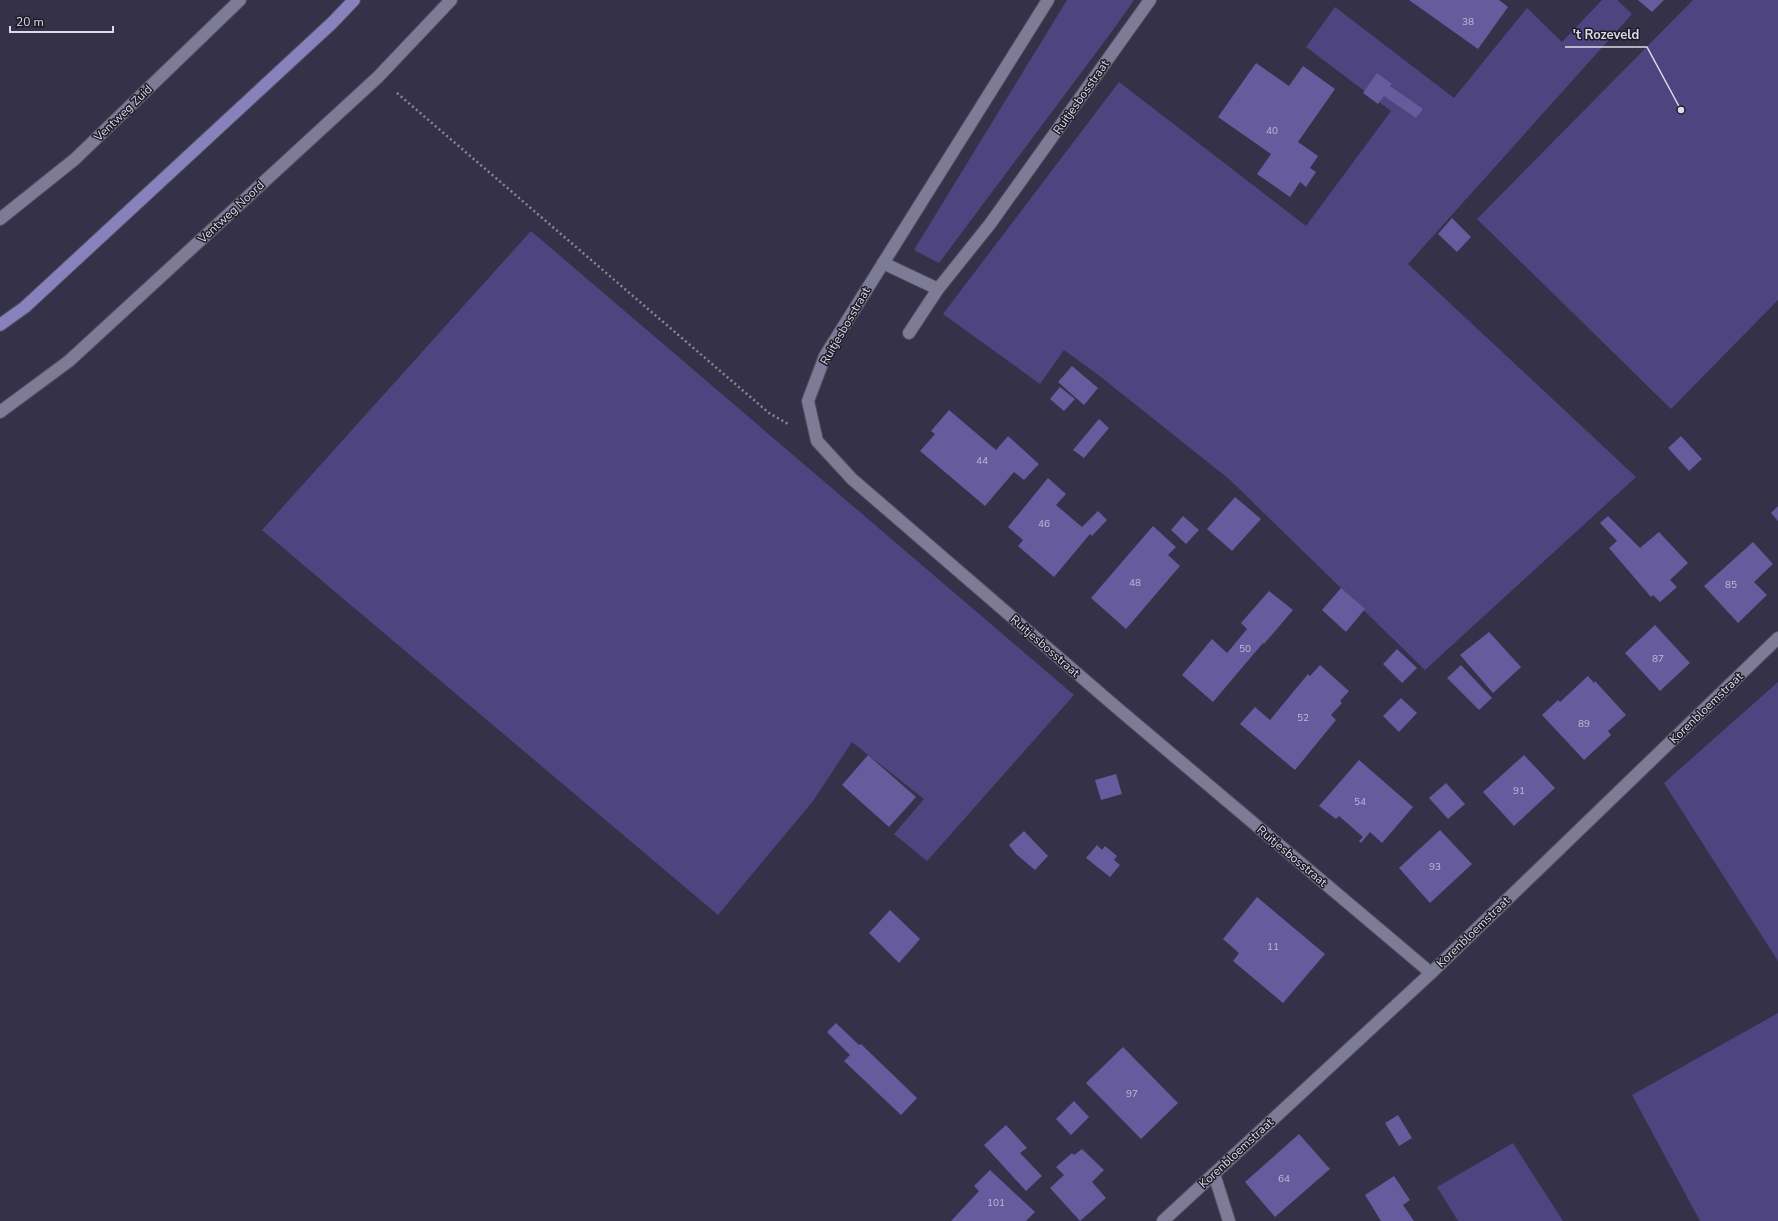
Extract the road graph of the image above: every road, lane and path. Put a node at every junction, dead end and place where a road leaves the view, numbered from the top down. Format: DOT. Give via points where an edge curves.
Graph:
graph roads {
  1 [pos="240,0"];
  2 [pos="354,0"];
  3 [pos="451,0"];
  4 [pos="1048,0"];
  5 [pos="1150,0"];
  6 [pos="378,77"];
  7 [pos="0,219"];
  8 [pos="883,263"];
  9 [pos="938,289"];
  10 [pos="0,325"];
  11 [pos="909,333"];
  12 [pos="0,412"];
  13 [pos="769,413"];
  14 [pos="1778,638"];
  15 [pos="1431,973"];
  16 [pos="1214,1174"];
  17 [pos="1163,1221"];
  18 [pos="1230,1221"];
  1 -- 7 [label="street, Ventweg Zuid" via="75,159"];
  2 -- 10 [label="highway" via="30,302"];
  3 -- 6 [label="street, Ventweg Noord"];
  4 -- 8 [label="street, Ruitjesbosstraat"];
  5 -- 9 [label="street, Ruitjesbosstraat" via="990,224"];
  6 -- 12 [label="street, Ventweg Noord" via="69,361"];
  6 -- 13 [label="path"];
  8 -- 9 [label="street"];
  8 -- 15 [label="street, Ruitjesbosstraat" via="825,356 819,371 808,401 817,441 864,490"];
  9 -- 11 [label="street, Ruitjesbosstraat"];
  14 -- 15 [label="street, Korenbloemstraat"];
  15 -- 16 [label="street, Korenbloemstraat"];
  16 -- 17 [label="street, Korenbloemstraat"];
  16 -- 18 [label="street"];
}
